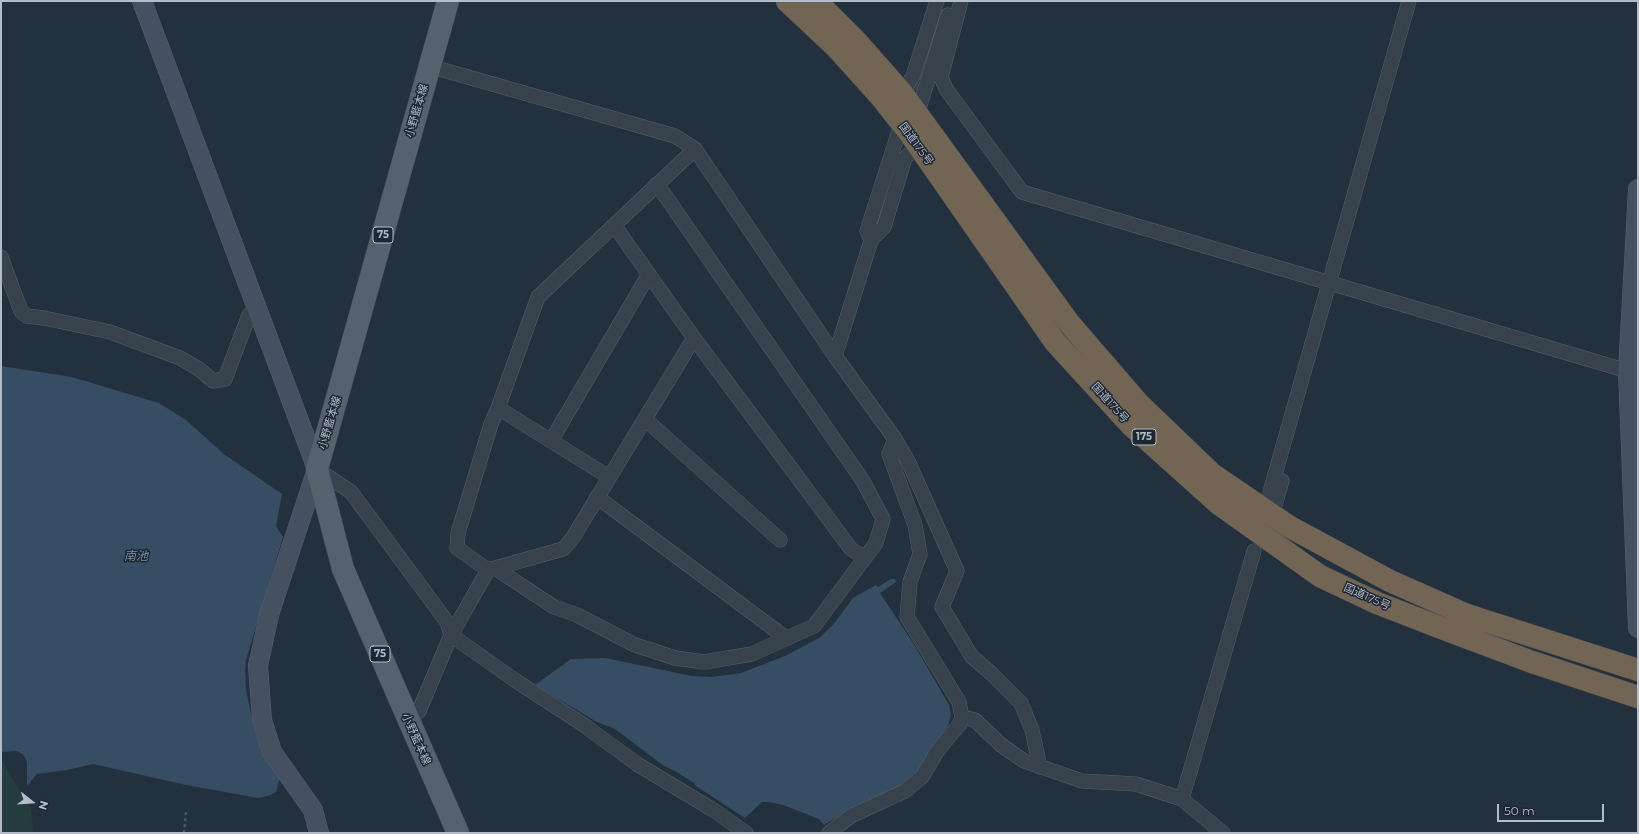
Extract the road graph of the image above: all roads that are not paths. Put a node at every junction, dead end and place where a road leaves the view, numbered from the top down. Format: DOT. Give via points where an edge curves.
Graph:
graph roads {
  1 [pos="142,1"];
  2 [pos="448,1"];
  3 [pos="788,1"];
  4 [pos="816,1"];
  5 [pos="936,1"];
  6 [pos="943,1"];
  7 [pos="952,1"];
  8 [pos="961,1"];
  9 [pos="1409,1"];
  10 [pos="429,66"];
  11 [pos="910,88"];
  12 [pos="908,118"];
  13 [pos="908,147"];
  14 [pos="695,148"];
  15 [pos="657,184"];
  16 [pos="1638,189"];
  17 [pos="614,225"];
  18 [pos="871,240"];
  19 [pos="1,257"];
  20 [pos="649,274"];
  21 [pos="1329,283"];
  22 [pos="257,311"];
  23 [pos="694,338"];
  24 [pos="835,356"];
  25 [pos="1633,373"];
  26 [pos="498,408"];
  27 [pos="645,419"];
  28 [pos="895,439"];
  29 [pos="551,441"];
  30 [pos="318,469"];
  31 [pos="609,477"];
  32 [pos="597,497"];
  33 [pos="1267,504"];
  34 [pos="1258,539"];
  35 [pos="780,540"];
  36 [pos="865,558"];
  37 [pos="491,569"];
  38 [pos="1638,628"];
  39 [pos="452,635"];
  40 [pos="786,638"];
  41 [pos="1638,670"];
  42 [pos="1638,697"];
  43 [pos="962,717"];
  44 [pos="407,718"];
  45 [pos="1040,767"];
  46 [pos="1182,799"];
  47 [pos="319,833"];
  48 [pos="458,833"];
  49 [pos="746,833"];
  50 [pos="829,833"];
  51 [pos="1223,833"];
  1 -- 22 [label="street"];
  2 -- 10 [label="main road, 小野藍本線 / 75"];
  3 -- 12 [label="highway, 国道175号 / 175"];
  4 -- 11 [label="highway, 国道175号 / 175" via="857,42"];
  5 -- 11 [label="street"];
  6 -- 11 [label="street"];
  7 -- 12 [label="street"];
  8 -- 21 [label="street" via="941,77 946,89 1022,192"];
  9 -- 21 [label="street"];
  10 -- 14 [label="street" via="675,136"];
  10 -- 30 [label="main road, 小野藍本線 / 75"];
  11 -- 12 [label="highway, 国道175号 / 175"];
  12 -- 13 [label="highway, 国道175号 / 175"];
  12 -- 18 [label="street" via="898,134 867,230"];
  12 -- 33 [label="highway, 国道175号 / 175" via="1069,323 1134,398 1212,474"];
  13 -- 18 [label="street"];
  13 -- 18 [label="street" via="884,227"];
  13 -- 34 [label="highway, 国道175号 / 175" via="1055,342 1130,425"];
  14 -- 15 [label="street"];
  14 -- 24 [label="street"];
  15 -- 17 [label="street"];
  15 -- 36 [label="street" via="863,481 883,519 876,543"];
  16 -- 25 [label="street"];
  17 -- 20 [label="street"];
  17 -- 26 [label="street" via="538,297"];
  18 -- 24 [label="street"];
  19 -- 22 [label="street" via="21,311 27,316 110,332 180,358 213,381 225,379 249,315"];
  20 -- 23 [label="street"];
  20 -- 29 [label="street"];
  21 -- 25 [label="street"];
  21 -- 33 [label="street" via="1295,406 1288,403"];
  22 -- 30 [label="street"];
  23 -- 27 [label="street"];
  23 -- 36 [label="street" via="852,549"];
  24 -- 28 [label="street"];
  25 -- 38 [label="street"];
  26 -- 29 [label="street"];
  26 -- 37 [label="street" via="458,533 457,548"];
  27 -- 31 [label="street"];
  27 -- 35 [label="street"];
  28 -- 43 [label="street" via="889,454 915,525 920,554 910,582 908,616 959,702"];
  28 -- 45 [label="street" via="908,461 957,571 942,607 972,658 1021,703 1032,730"];
  29 -- 31 [label="street"];
  30 -- 39 [label="street" via="351,492 447,622"];
  30 -- 44 [label="main road, 小野藍本線 / 75" via="343,569"];
  30 -- 47 [label="street" via="269,615 258,666 262,720 272,752 313,810"];
  31 -- 32 [label="street"];
  32 -- 37 [label="street" via="572,539 563,549"];
  32 -- 40 [label="street"];
  33 -- 41 [label="highway, 国道175号 / 175" via="1290,527 1390,581 1467,615"];
  34 -- 42 [label="highway, 国道175号 / 175" via="1320,576 1377,603 1524,659"];
  34 -- 46 [label="street" via="1241,625 1233,623"];
  36 -- 40 [label="street" via="814,626"];
  37 -- 39 [label="street"];
  37 -- 40 [label="street" via="554,607 574,614 635,645 675,658 704,662 752,654"];
  39 -- 44 [label="street" via="419,711"];
  39 -- 49 [label="street" via="637,764 715,811"];
  43 -- 45 [label="street" via="975,720 1024,761"];
  43 -- 50 [label="street" via="960,724 938,750 922,777 905,791 851,816"];
  44 -- 48 [label="main road, 小野藍本線 / 75"];
  45 -- 46 [label="street" via="1082,781 1136,784"];
  46 -- 51 [label="street"];
}
